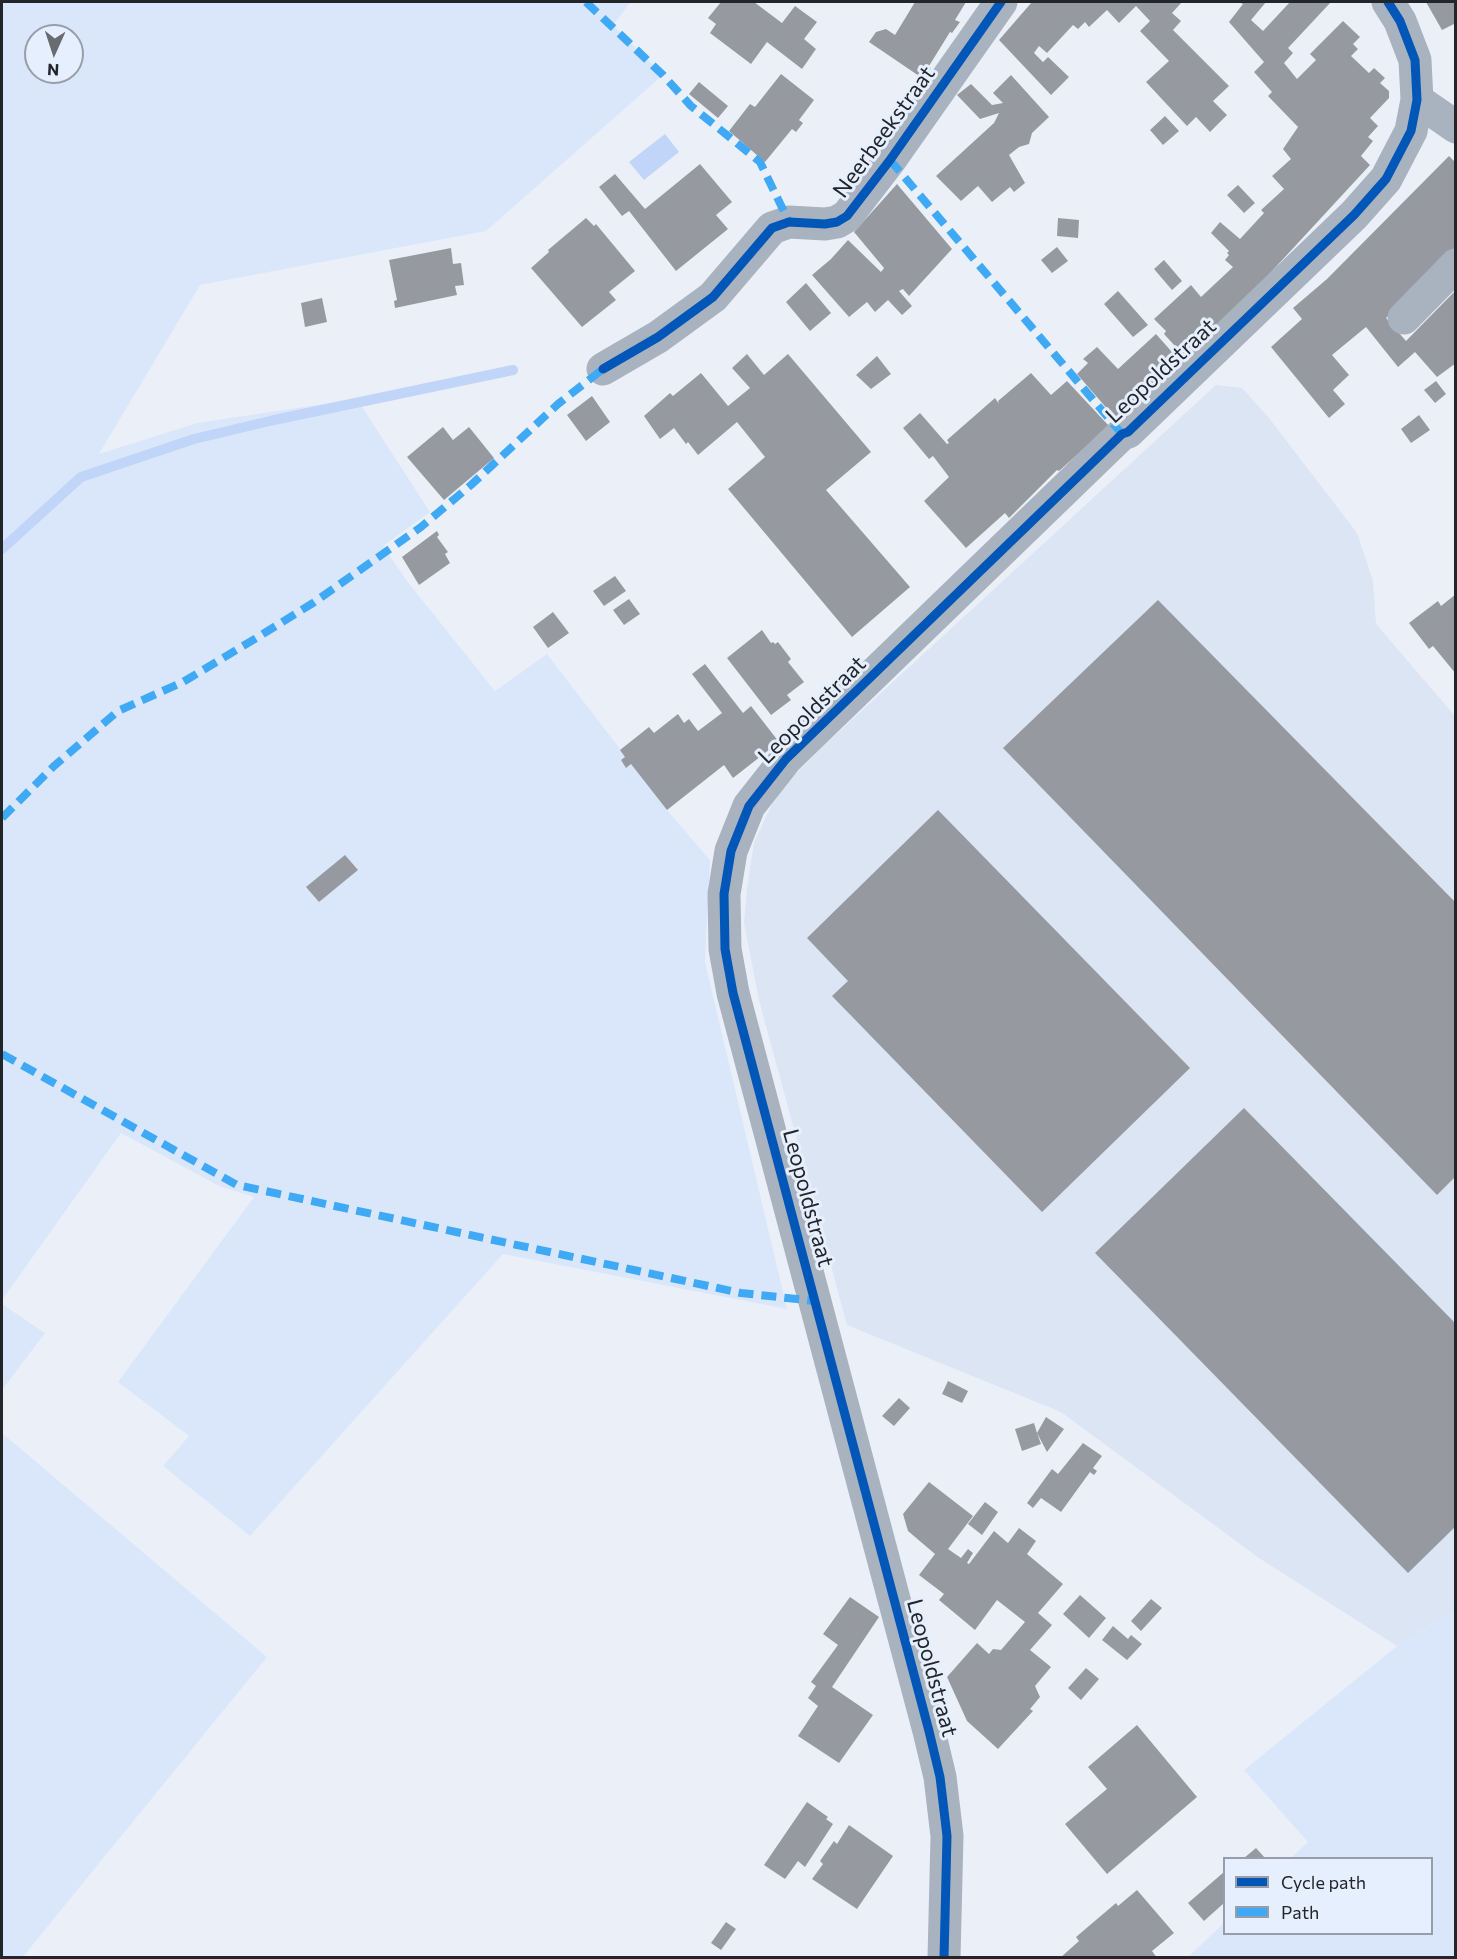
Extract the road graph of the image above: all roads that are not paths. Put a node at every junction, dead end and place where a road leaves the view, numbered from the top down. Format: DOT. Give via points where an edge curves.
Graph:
graph roads {
  1 [pos="1001,2"];
  2 [pos="1388,2"];
  3 [pos="1417,100"];
  4 [pos="1455,127"];
  5 [pos="1455,265"];
  6 [pos="1404,318"];
  7 [pos="603,369"];
  8 [pos="944,1958"];
  1 -- 7 [label="street, Neerbeekstraat" via="891,160 847,216 825,224 789,222 772,228 713,297 658,337"];
  2 -- 3 [label="street, Leopoldstraat" via="1415,60"];
  3 -- 4 [label="street"];
  3 -- 8 [label="street, Leopoldstraat" via="1411,131 1386,179 1354,215 786,759 749,806 731,851 725,905 733,993 940,1777 947,1836"];
  5 -- 6 [label="street"];
}
